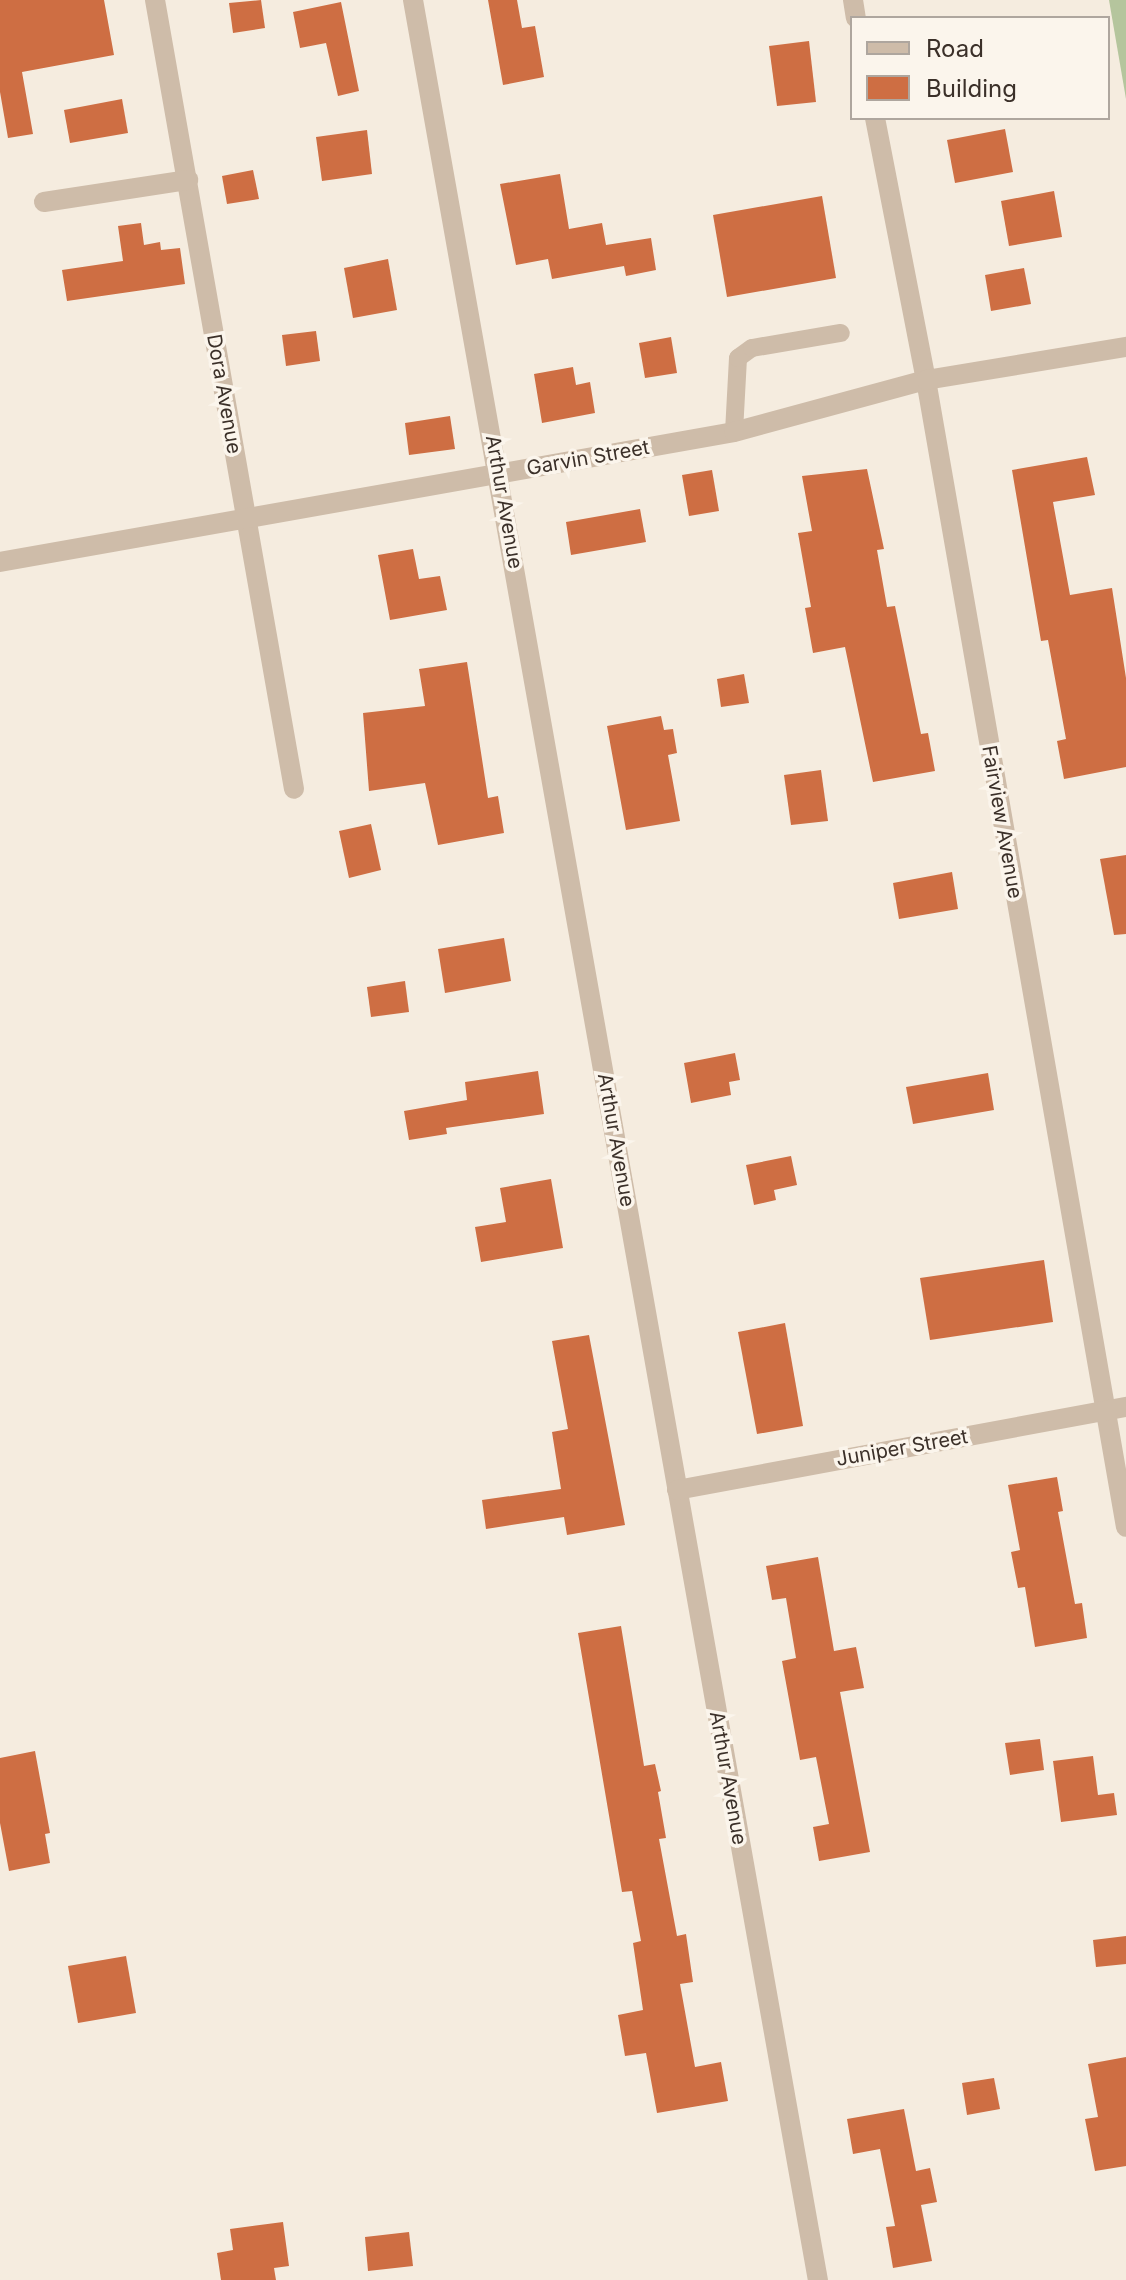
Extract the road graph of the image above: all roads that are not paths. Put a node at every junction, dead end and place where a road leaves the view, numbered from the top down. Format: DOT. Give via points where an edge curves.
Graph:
graph roads {
  1 [pos="155,0"];
  2 [pos="413,0"];
  3 [pos="875,120"];
  4 [pos="188,180"];
  5 [pos="44,202"];
  6 [pos="841,333"];
  7 [pos="1126,347"];
  8 [pos="926,380"];
  9 [pos="734,432"];
  10 [pos="499,474"];
  11 [pos="245,518"];
  12 [pos="0,562"];
  13 [pos="294,789"];
  14 [pos="1126,1407"];
  15 [pos="1104,1411"];
  16 [pos="677,1490"];
  17 [pos="1126,1527"];
  18 [pos="818,2280"];
  1 -- 4 [label="street, Dora Avenue"];
  2 -- 10 [label="street, Arthur Avenue"];
  3 -- 8 [label="street, Fairview Avenue"];
  4 -- 5 [label="street"];
  4 -- 11 [label="street, Dora Avenue"];
  6 -- 9 [label="lane" via="752,348 738,358"];
  7 -- 8 [label="street, Garvin Street"];
  8 -- 9 [label="street, Garvin Street"];
  8 -- 15 [label="street, Fairview Avenue"];
  9 -- 10 [label="street, Garvin Street"];
  10 -- 11 [label="street, Garvin Street"];
  10 -- 16 [label="street, Arthur Avenue"];
  11 -- 12 [label="street, Garvin Street"];
  11 -- 13 [label="street, Dora Avenue"];
  14 -- 15 [label="street, Juniper Street"];
  15 -- 16 [label="street, Juniper Street"];
  15 -- 17 [label="street, Fairview Avenue"];
  16 -- 18 [label="street, Arthur Avenue"];
}
